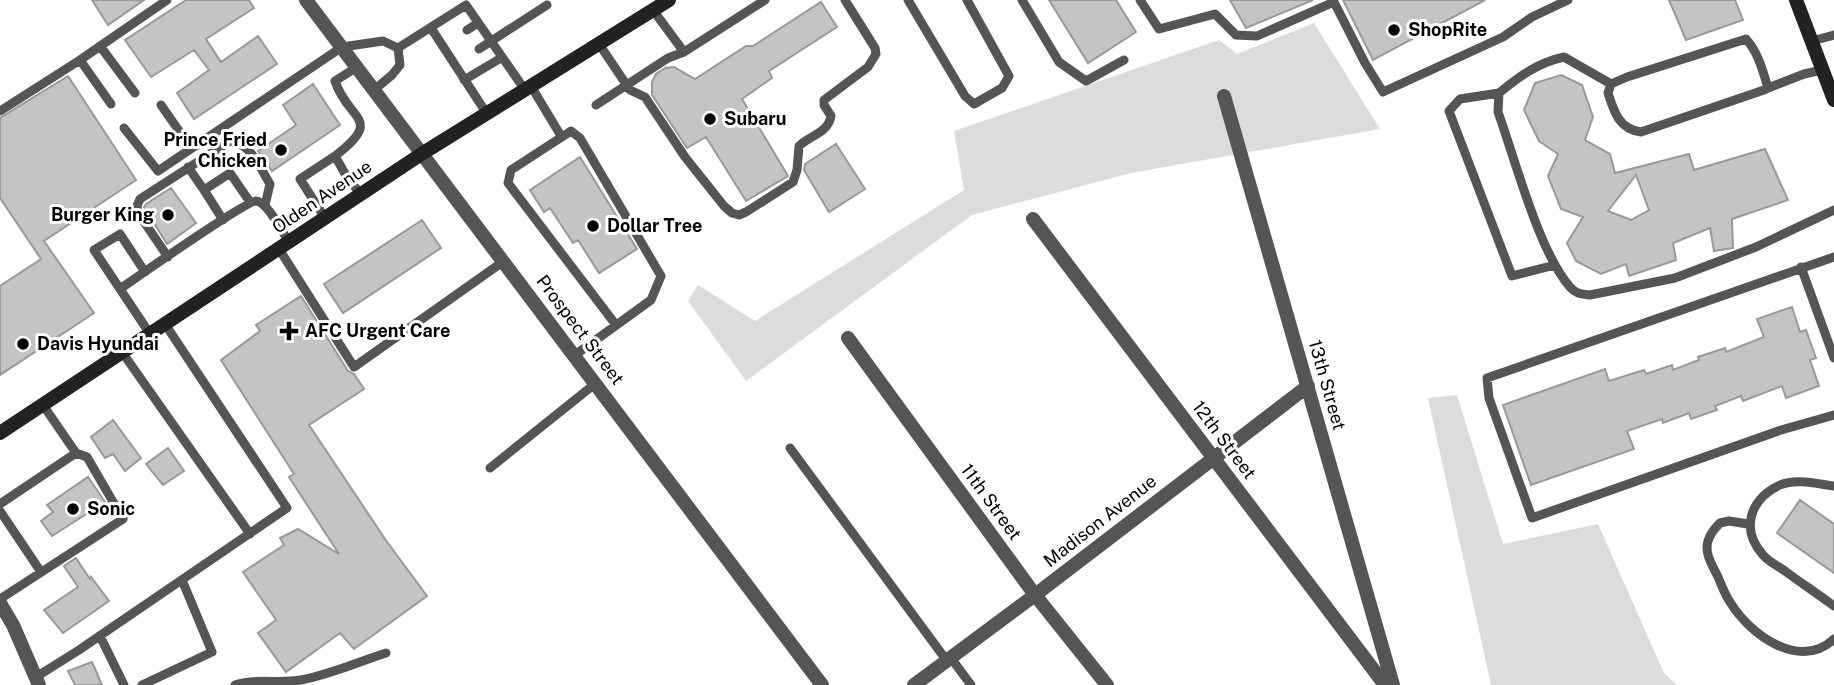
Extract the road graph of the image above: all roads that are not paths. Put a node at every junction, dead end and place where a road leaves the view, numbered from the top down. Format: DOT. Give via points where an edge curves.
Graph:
graph roads {
  1 [pos="167,0"];
  2 [pos="306,0"];
  3 [pos="669,0"];
  4 [pos="765,0"];
  5 [pos="845,0"];
  6 [pos="908,0"];
  7 [pos="967,0"];
  8 [pos="1022,0"];
  9 [pos="1140,0"];
  10 [pos="1568,0"];
  11 [pos="1796,0"];
  12 [pos="547,5"];
  13 [pos="653,10"];
  14 [pos="478,23"];
  15 [pos="431,28"];
  16 [pos="467,30"];
  17 [pos="1834,35"];
  18 [pos="1812,41"];
  19 [pos="490,42"];
  20 [pos="599,44"];
  21 [pos="100,46"];
  22 [pos="342,47"];
  23 [pos="398,48"];
  24 [pos="479,49"];
  25 [pos="684,52"];
  26 [pos="501,58"];
  27 [pos="80,60"];
  28 [pos="1124,60"];
  29 [pos="357,67"];
  30 [pos="1822,70"];
  31 [pos="464,80"];
  32 [pos="1611,84"];
  33 [pos="627,85"];
  34 [pos="528,88"];
  35 [pos="1768,88"];
  36 [pos="374,90"];
  37 [pos="135,93"];
  38 [pos="1499,93"];
  39 [pos="1224,96"];
  40 [pos="1834,100"];
  41 [pos="111,104"];
  42 [pos="596,104"];
  43 [pos="162,105"];
  44 [pos="0,111"];
  45 [pos="488,114"];
  46 [pos="124,128"];
  47 [pos="561,136"];
  48 [pos="191,148"];
  49 [pos="423,153"];
  50 [pos="335,156"];
  51 [pos="188,167"];
  52 [pos="204,190"];
  53 [pos="361,194"];
  54 [pos="250,202"];
  55 [pos="265,205"];
  56 [pos="1834,210"];
  57 [pos="325,218"];
  58 [pos="1033,219"];
  59 [pos="223,220"];
  60 [pos="284,245"];
  61 [pos="168,257"];
  62 [pos="1834,257"];
  63 [pos="504,261"];
  64 [pos="1555,265"];
  65 [pos="1801,267"];
  66 [pos="145,272"];
  67 [pos="120,289"];
  68 [pos="165,324"];
  69 [pos="616,325"];
  70 [pos="150,334"];
  71 [pos="848,338"];
  72 [pos="122,352"];
  73 [pos="575,355"];
  74 [pos="1834,358"];
  75 [pos="596,383"];
  76 [pos="1308,386"];
  77 [pos="43,405"];
  78 [pos="1834,415"];
  79 [pos="0,433"];
  80 [pos="790,448"];
  81 [pos="76,453"];
  82 [pos="1214,458"];
  83 [pos="490,468"];
  84 [pos="1834,486"];
  85 [pos="0,504"];
  86 [pos="0,511"];
  87 [pos="1748,524"];
  88 [pos="250,534"];
  89 [pos="41,572"];
  90 [pos="182,580"];
  91 [pos="1035,596"];
  92 [pos="0,601"];
  93 [pos="1834,606"];
  94 [pos="100,636"];
  95 [pos="1834,639"];
  96 [pos="386,653"];
  97 [pos="949,659"];
  98 [pos="37,681"];
  99 [pos="124,685"];
  100 [pos="142,685"];
  101 [pos="235,685"];
  102 [pos="822,685"];
  103 [pos="914,685"];
  104 [pos="971,685"];
  105 [pos="1107,685"];
  106 [pos="1385,685"];
  107 [pos="1393,685"];
  1 -- 21 [label="lane"];
  2 -- 22 [label="street, Prospect Street"];
  3 -- 13 [label="main road, Olden Avenue"];
  4 -- 25 [label="lane"];
  5 -- 33 [label="lane" via="875,48 874,61 824,100 831,120 799,146 793,182 739,215 724,206 645,97"];
  6 -- 7 [label="lane" via="974,104 1002,88 1009,76"];
  8 -- 28 [label="lane" via="1059,62 1086,81"];
  9 -- 10 [label="lane" via="1158,29 1214,13 1236,35 1257,36 1334,2 1383,92 1503,37"];
  11 -- 18 [label="main road"];
  12 -- 19 [label="lane"];
  13 -- 20 [label="main road, Olden Avenue"];
  13 -- 25 [label="lane"];
  14 -- 15 [label="lane" via="466,5"];
  14 -- 16 [label="lane"];
  14 -- 19 [label="lane"];
  15 -- 23 [label="lane"];
  15 -- 31 [label="lane"];
  17 -- 18 [label="lane"];
  18 -- 30 [label="main road"];
  19 -- 24 [label="lane"];
  19 -- 26 [label="lane"];
  20 -- 33 [label="lane"];
  20 -- 34 [label="main road, Olden Avenue"];
  21 -- 27 [label="lane"];
  21 -- 37 [label="lane"];
  22 -- 23 [label="lane" via="383,41"];
  22 -- 29 [label="street, Prospect Street"];
  22 -- 48 [label="lane"];
  23 -- 36 [label="lane" via="400,65"];
  25 -- 33 [label="lane"];
  26 -- 31 [label="lane"];
  26 -- 34 [label="lane"];
  27 -- 41 [label="lane"];
  27 -- 44 [label="lane"];
  29 -- 36 [label="street, Prospect Street"];
  29 -- 50 [label="lane" via="335,81 361,129 357,140"];
  30 -- 35 [label="lane"];
  30 -- 40 [label="main road"];
  31 -- 45 [label="lane"];
  32 -- 35 [label="lane" via="1745,39"];
  32 -- 35 [label="lane" via="1608,93 1615,115 1624,126 1640,132"];
  32 -- 38 [label="lane" via="1564,57 1528,69"];
  33 -- 42 [label="lane"];
  34 -- 45 [label="main road, Olden Avenue"];
  34 -- 47 [label="lane"];
  36 -- 49 [label="street, Prospect Street"];
  38 -- 64 [label="lane" via="1498,112"];
  38 -- 64 [label="lane" via="1460,99 1449,111 1513,276"];
  39 -- 76 [label="street, 13th Street"];
  43 -- 48 [label="lane"];
  45 -- 49 [label="main road, Olden Avenue"];
  46 -- 48 [label="lane" via="158,170"];
  47 -- 69 [label="lane" via="571,131 580,138 660,276 651,300"];
  47 -- 69 [label="lane" via="511,170 508,183"];
  49 -- 53 [label="main road, Olden Avenue"];
  49 -- 63 [label="street, Prospect Street"];
  50 -- 53 [label="lane"];
  50 -- 57 [label="lane" via="300,179"];
  51 -- 52 [label="lane"];
  51 -- 55 [label="lane" via="230,141 239,142 270,184"];
  51 -- 61 [label="lane" via="140,199 137,206"];
  52 -- 54 [label="lane" via="230,173"];
  52 -- 59 [label="lane"];
  53 -- 57 [label="main road, Olden Avenue"];
  54 -- 55 [label="lane"];
  54 -- 59 [label="lane"];
  55 -- 60 [label="lane"];
  56 -- 64 [label="lane" via="1675,278 1590,295 1571,289"];
  57 -- 60 [label="main road, Olden Avenue"];
  58 -- 82 [label="street, 12th Street"];
  59 -- 61 [label="lane"];
  60 -- 63 [label="lane" via="354,367"];
  60 -- 68 [label="main road, Olden Avenue"];
  61 -- 66 [label="lane"];
  62 -- 65 [label="lane"];
  63 -- 73 [label="street, Prospect Street"];
  65 -- 74 [label="lane"];
  65 -- 78 [label="lane" via="1487,378 1489,398 1531,518"];
  66 -- 67 [label="lane"];
  66 -- 67 [label="lane" via="120,234 94,250"];
  67 -- 70 [label="lane"];
  68 -- 70 [label="main road, Olden Avenue"];
  68 -- 88 [label="lane" via="287,508"];
  69 -- 73 [label="lane"];
  70 -- 72 [label="main road, Olden Avenue"];
  71 -- 91 [label="street, 11th Street"];
  72 -- 77 [label="main road, Olden Avenue"];
  72 -- 88 [label="lane"];
  73 -- 75 [label="street, Prospect Street"];
  75 -- 83 [label="lane"];
  75 -- 102 [label="street, Prospect Street"];
  76 -- 82 [label="street, Madison Avenue"];
  76 -- 107 [label="street, 13th Street"];
  77 -- 79 [label="main road, Olden Avenue"];
  77 -- 81 [label="lane"];
  80 -- 97 [label="lane"];
  81 -- 85 [label="lane"];
  81 -- 89 [label="lane" via="87,457 123,519"];
  82 -- 91 [label="street, Madison Avenue"];
  82 -- 106 [label="street, 12th Street"];
  84 -- 87 [label="lane" via="1782,484 1764,497"];
  86 -- 89 [label="lane"];
  87 -- 93 [label="lane" via="1764,556"];
  87 -- 95 [label="lane" via="1720,523 1708,540 1710,561 1736,611 1751,627 1789,651 1815,652"];
  88 -- 90 [label="lane"];
  89 -- 92 [label="lane"];
  90 -- 94 [label="lane"];
  90 -- 100 [label="lane" via="212,652"];
  91 -- 97 [label="street, Madison Avenue"];
  91 -- 105 [label="street, 11th Street"];
  92 -- 98 [label="street"];
  94 -- 98 [label="lane"];
  94 -- 99 [label="lane"];
  96 -- 101 [label="lane" via="303,680"];
  97 -- 103 [label="street, Madison Avenue"];
  97 -- 104 [label="lane"];
}
